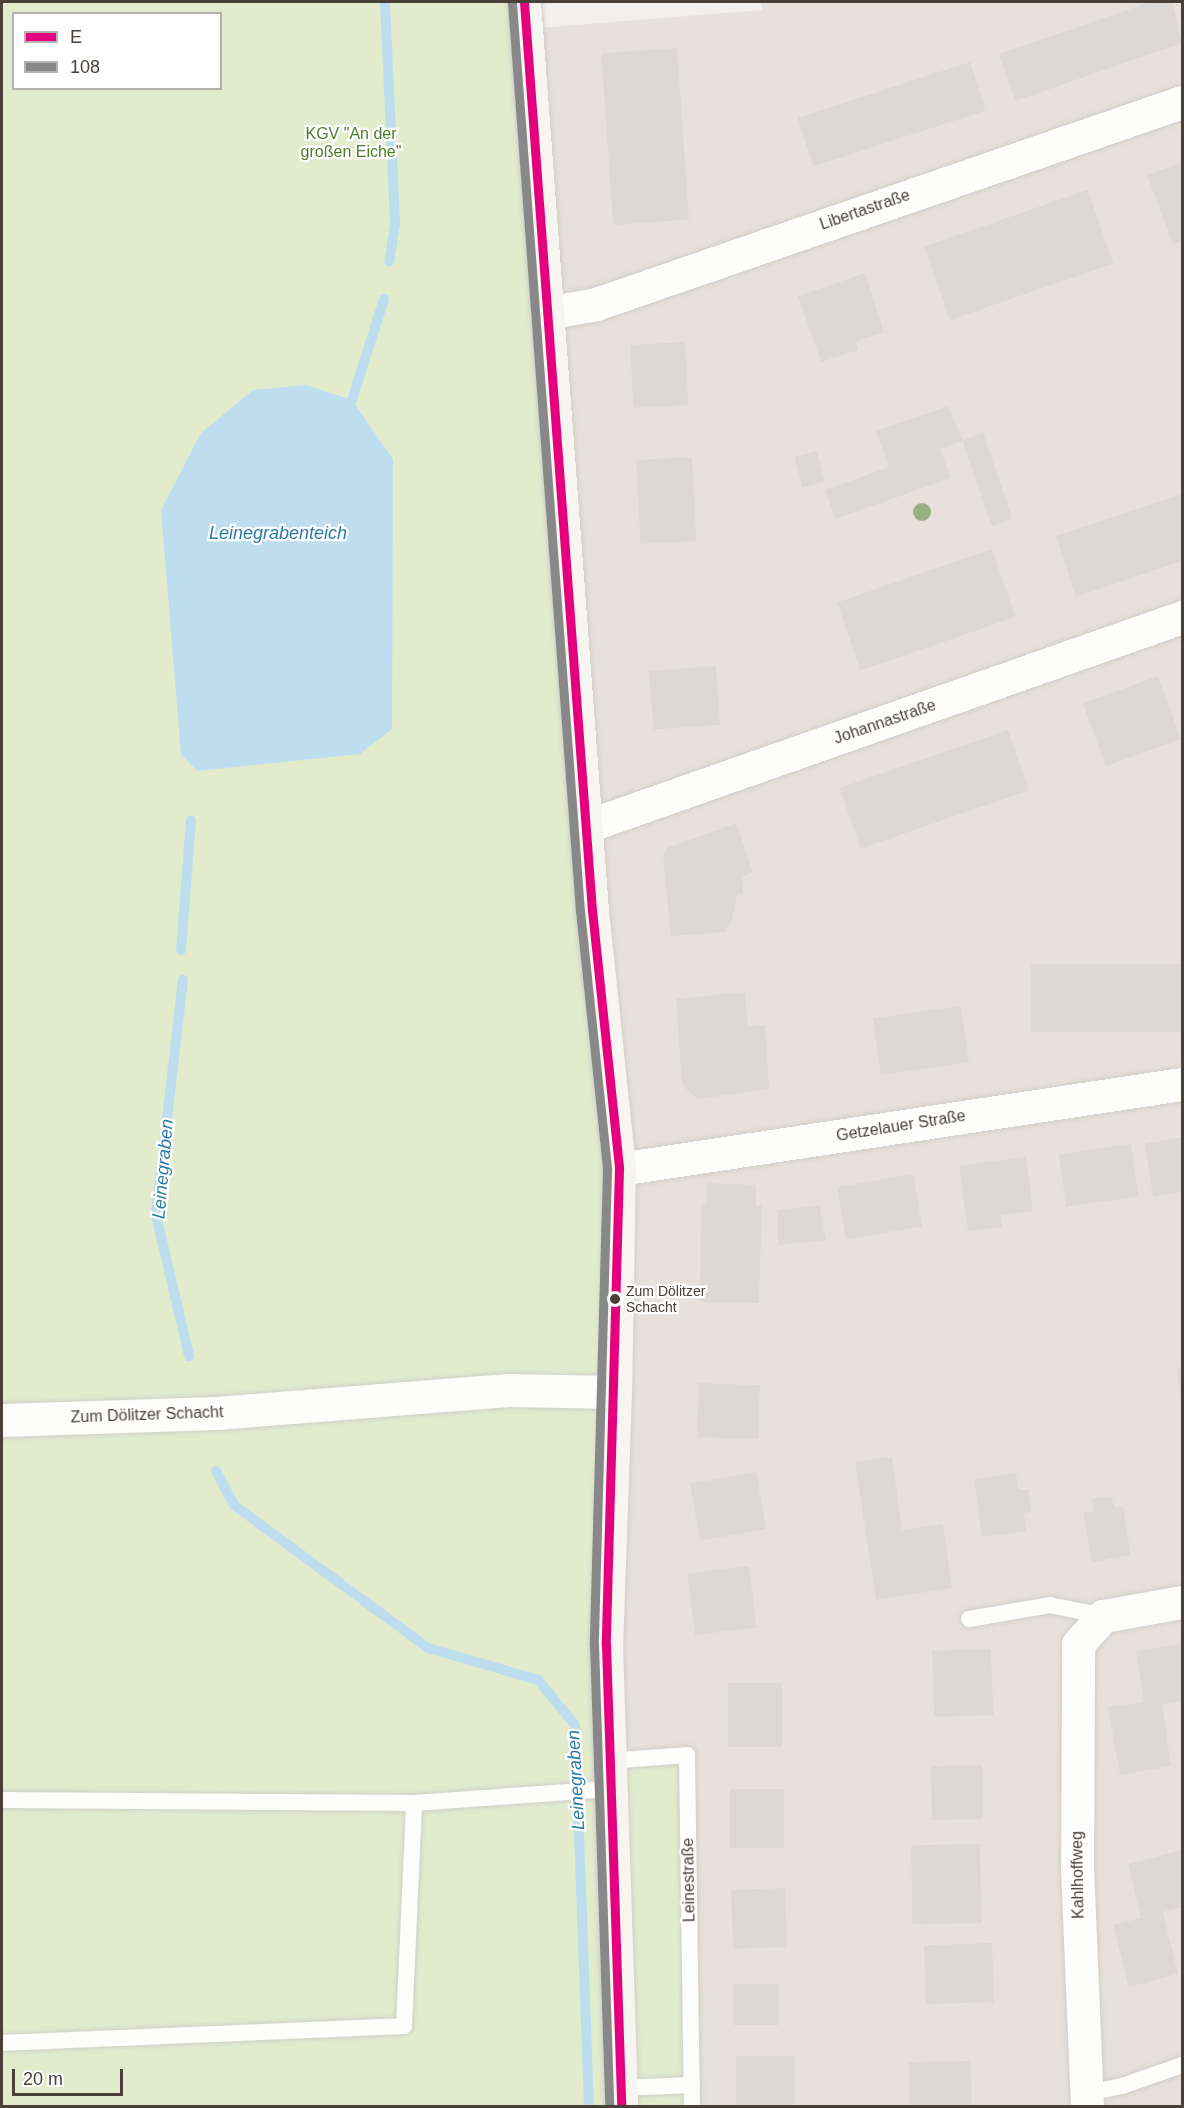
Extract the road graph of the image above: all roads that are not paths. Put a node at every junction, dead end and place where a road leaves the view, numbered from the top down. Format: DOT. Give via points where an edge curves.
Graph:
graph roads {
  1 [pos="524,2"];
  2 [pos="1182,102"];
  3 [pos="547,313"];
  4 [pos="1182,617"];
  5 [pos="587,826"];
  6 [pos="1182,1084"];
  7 [pos="618,1169"];
  8 [pos="615,1392"];
  9 [pos="2,1420"];
  10 [pos="1182,1602"];
  11 [pos="1103,1616"];
  12 [pos="969,1619"];
  13 [pos="602,1780"];
  14 [pos="2,1800"];
  15 [pos="414,1803"];
  16 [pos="2,2043"];
  17 [pos="1182,2065"];
  18 [pos="692,2085"];
  19 [pos="620,2097"];
  20 [pos="1086,2100"];
  21 [pos="692,2106"];
  1 -- 3 [label="main road"];
  2 -- 3 [label="street, Libertastraße" via="596,304"];
  3 -- 5 [label="main road"];
  4 -- 5 [label="street, Johannastraße"];
  5 -- 7 [label="main road"];
  6 -- 7 [label="street, Getzelauer Straße"];
  7 -- 8 [label="main road"];
  8 -- 9 [label="street, Zum Dölitzer Schacht" via="509,1390 216,1413"];
  8 -- 13 [label="main road"];
  10 -- 11 [label="street"];
  11 -- 12 [label="lane" via="1050,1605"];
  11 -- 20 [label="street, Kahlhoffweg" via="1078,1644 1077,1871"];
  13 -- 15 [label="lane" via="565,1791"];
  13 -- 18 [label="lane, Leinestraße" via="687,1755"];
  13 -- 19 [label="main road"];
  14 -- 15 [label="lane"];
  15 -- 16 [label="lane" via="404,2026"];
  17 -- 20 [label="lane"];
  18 -- 19 [label="lane"];
  18 -- 21 [label="lane, Leinestraße"];
}
